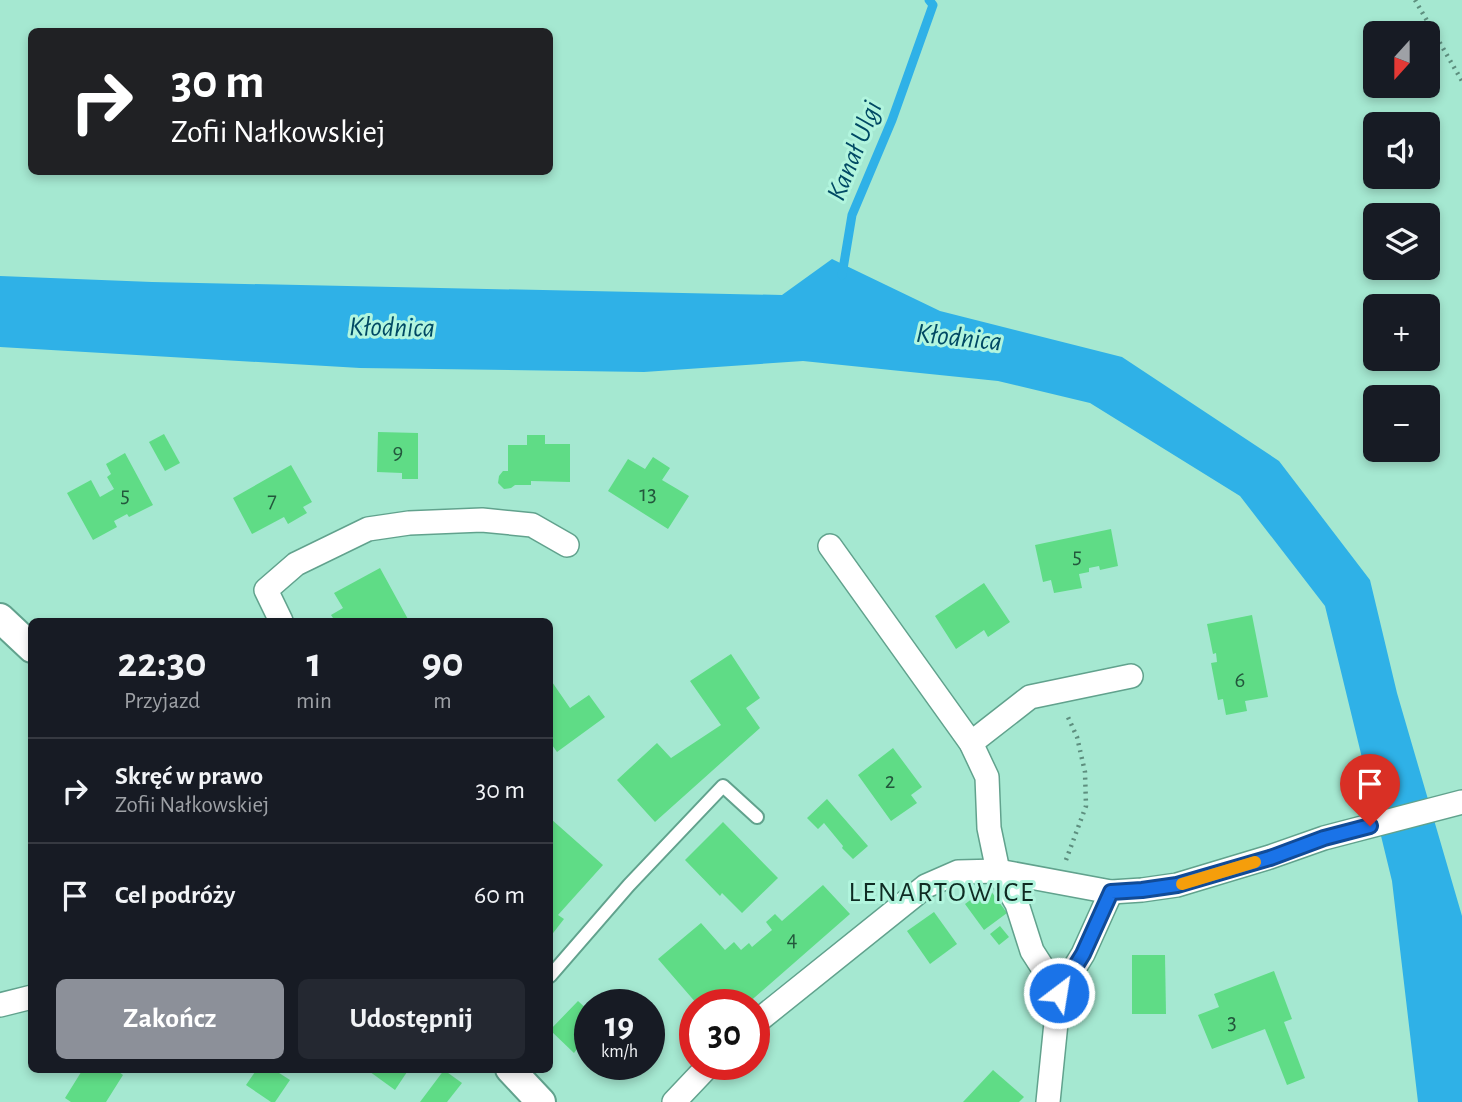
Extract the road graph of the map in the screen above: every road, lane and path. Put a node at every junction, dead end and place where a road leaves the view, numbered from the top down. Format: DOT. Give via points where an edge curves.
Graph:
graph roads {
  1 [pos="1415,0"];
  2 [pos="1462,81"];
  3 [pos="568,545"];
  4 [pos="830,546"];
  5 [pos="0,618"];
  6 [pos="279,618"];
  7 [pos="28,644"];
  8 [pos="1131,676"];
  9 [pos="1056,692"];
  10 [pos="971,743"];
  11 [pos="1462,802"];
  12 [pos="757,817"];
  13 [pos="998,871"];
  14 [pos="1058,883"];
  15 [pos="1111,892"];
  16 [pos="553,973"];
  17 [pos="1059,993"];
  18 [pos="28,998"];
  19 [pos="0,1005"];
  20 [pos="770,1011"];
  21 [pos="514,1073"];
  22 [pos="695,1080"];
  23 [pos="541,1102"];
  24 [pos="674,1102"];
  25 [pos="1048,1102"];
  1 -- 2 [label="path"];
  3 -- 6 [label="street" via="532,525 482,520 368,529 296,564 265,590"];
  4 -- 10 [label="street"];
  5 -- 7 [label="street"];
  8 -- 9 [label="street"];
  9 -- 10 [label="street" via="1030,697"];
  9 -- 14 [label="path" via="1077,737 1086,806"];
  10 -- 13 [label="street" via="987,777 989,828"];
  11 -- 15 [label="street" via="1324,838 1177,885"];
  12 -- 16 [label="lane" via="723,786"];
  13 -- 14 [label="street"];
  13 -- 17 [label="street" via="1017,904 1032,951"];
  13 -- 20 [label="street" via="958,872 926,886"];
  14 -- 15 [label="street"];
  15 -- 17 [label="street"];
  17 -- 25 [label="street"];
  18 -- 19 [label="street"];
  21 -- 23 [label="street"];
  22 -- 24 [label="street"];
}
